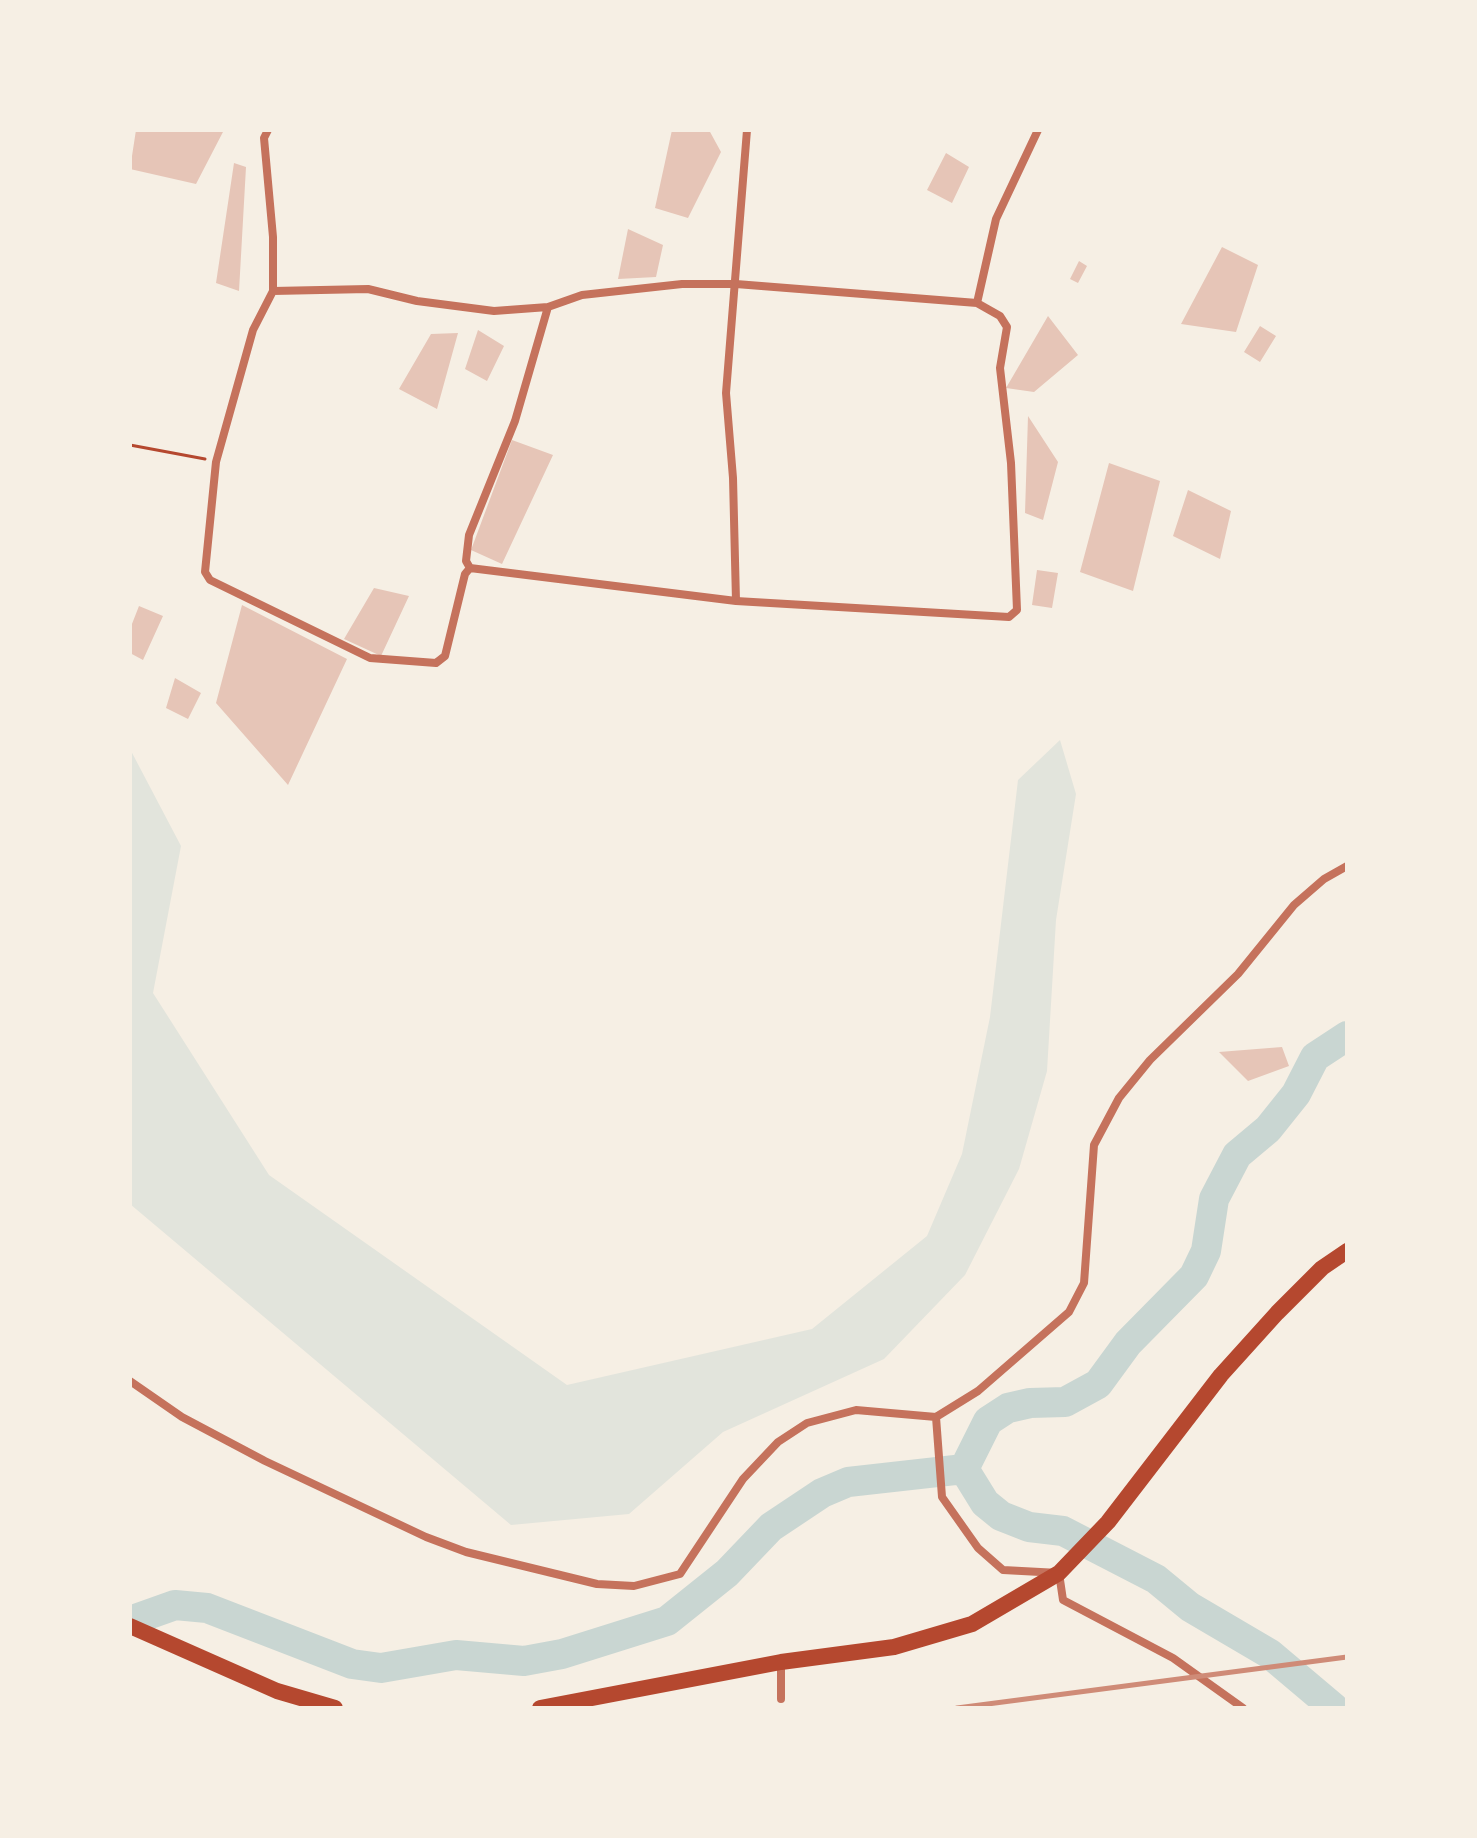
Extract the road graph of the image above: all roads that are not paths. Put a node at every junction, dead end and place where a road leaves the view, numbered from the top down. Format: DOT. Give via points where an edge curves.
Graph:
graph roads {
  1 [pos="268,130"];
  2 [pos="747,130"];
  3 [pos="1038,130"];
  4 [pos="736,284"];
  5 [pos="273,291"];
  6 [pos="977,303"];
  7 [pos="548,307"];
  8 [pos="470,568"];
  9 [pos="736,601"];
  10 [pos="1347,866"];
  11 [pos="1347,1251"];
  12 [pos="130,1381"];
  13 [pos="936,1417"];
  14 [pos="1059,1573"];
  15 [pos="130,1626"];
  16 [pos="781,1662"];
  17 [pos="781,1699"];
  18 [pos="335,1708"];
  19 [pos="540,1708"];
  20 [pos="1243,1708"];
  1 -- 5 [label="street" via="265,178"];
  2 -- 4 [label="street"];
  3 -- 6 [label="street" via="996,219"];
  4 -- 6 [label="street"];
  4 -- 7 [label="street" via="582,295"];
  4 -- 9 [label="street" via="726,393"];
  5 -- 7 [label="street" via="368,289 494,311"];
  5 -- 8 [label="street" via="253,330 216,462 205,572 210,580 370,658 436,663 445,656"];
  6 -- 9 [label="street" via="1000,316 1007,327 1000,368 1011,463 1017,610 1009,617"];
  7 -- 8 [label="street" via="515,421 469,535"];
  8 -- 9 [label="street"];
  10 -- 13 [label="street" via="1294,905 1238,974 1119,1098 1094,1145 1084,1283 1069,1312 978,1391"];
  11 -- 14 [label="main road" via="1313,1277 1221,1375 1108,1522"];
  12 -- 13 [label="street" via="196,1425 426,1537 582,1581 634,1586 680,1574 743,1479 778,1442 807,1423 856,1410"];
  13 -- 14 [label="street" via="942,1497 978,1548 1003,1570"];
  14 -- 16 [label="main road" via="972,1624 894,1647"];
  14 -- 20 [label="street" via="1063,1600 1173,1658"];
  15 -- 18 [label="main road" via="277,1691"];
  16 -- 17 [label="street"];
  16 -- 19 [label="main road"];
}
